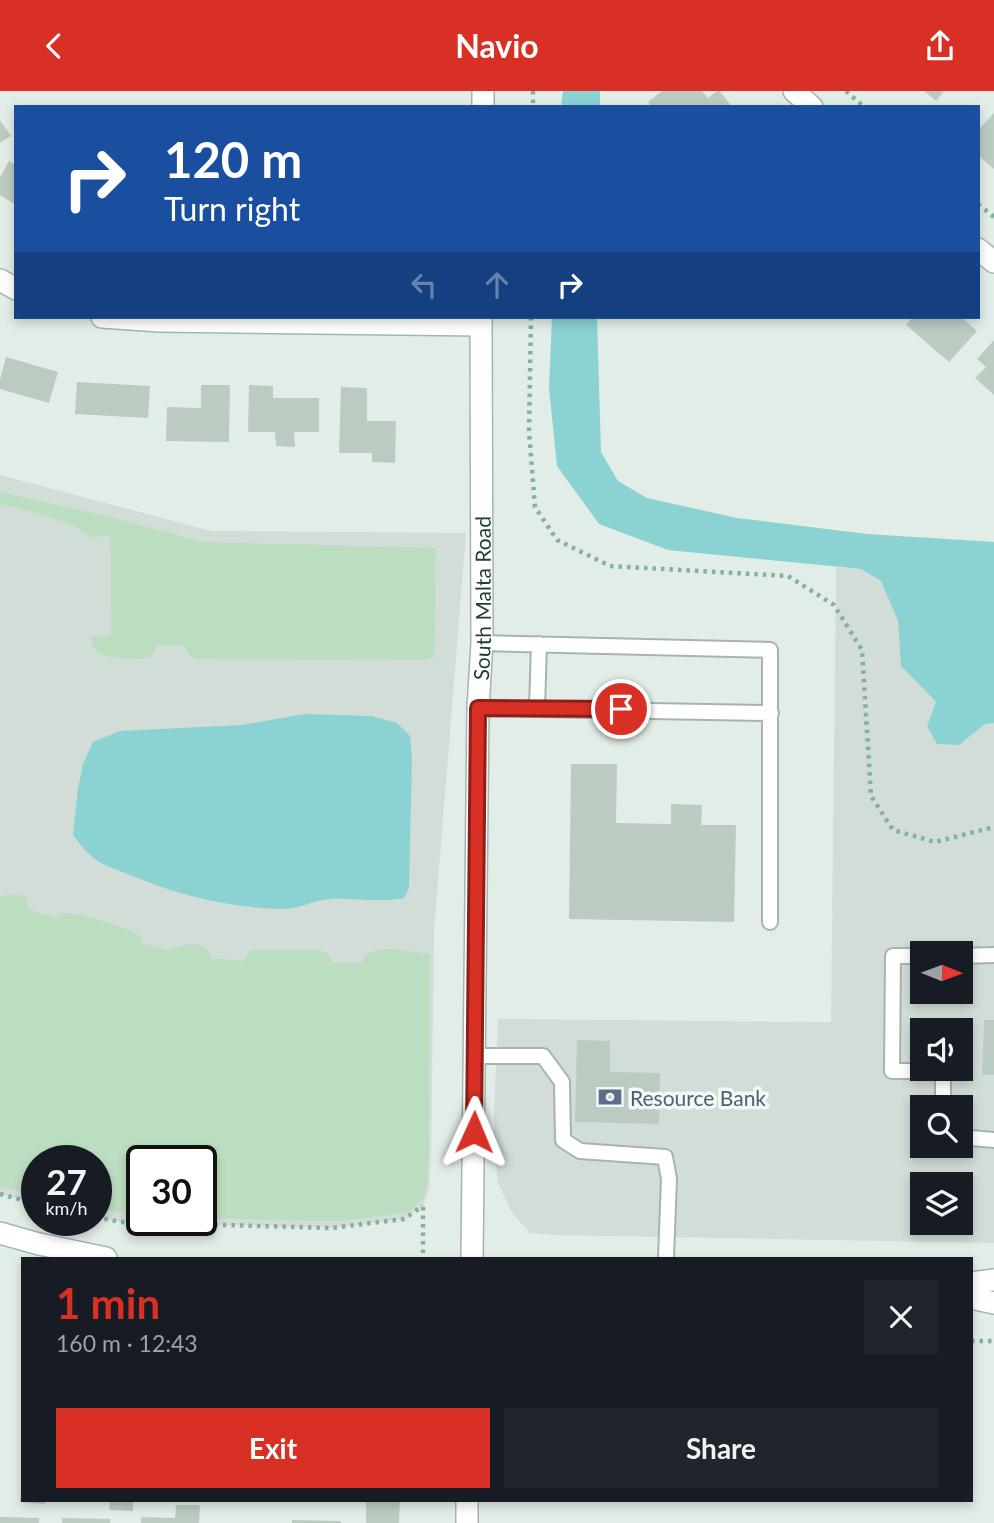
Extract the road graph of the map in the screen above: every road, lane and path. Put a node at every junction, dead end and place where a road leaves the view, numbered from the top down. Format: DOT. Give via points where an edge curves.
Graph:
graph roads {
  1 [pos="794,91"];
  2 [pos="846,91"];
  3 [pos="810,105"];
  4 [pos="862,105"];
  5 [pos="980,206"];
  6 [pos="994,218"];
  7 [pos="980,251"];
  8 [pos="994,262"];
  9 [pos="130,319"];
  10 [pos="531,319"];
  11 [pos="481,321"];
  12 [pos="482,643"];
  13 [pos="539,644"];
  14 [pos="478,708"];
  15 [pos="537,708"];
  16 [pos="771,713"];
  17 [pos="994,827"];
  18 [pos="771,922"];
  19 [pos="973,955"];
  20 [pos="994,955"];
  21 [pos="910,956"];
  22 [pos="474,1056"];
  23 [pos="943,1095"];
  24 [pos="973,1138"];
  25 [pos="994,1140"];
  26 [pos="0,1194"];
  27 [pos="21,1200"];
  28 [pos="112,1220"];
  29 [pos="0,1233"];
  30 [pos="101,1257"];
  31 [pos="424,1257"];
  32 [pos="472,1257"];
  33 [pos="666,1257"];
  34 [pos="994,1280"];
  35 [pos="973,1283"];
  36 [pos="973,1298"];
  37 [pos="994,1303"];
  38 [pos="973,1341"];
  39 [pos="994,1341"];
  40 [pos="467,1502"];
  41 [pos="467,1523"];
  1 -- 3 [label="street"];
  2 -- 4 [label="path"];
  5 -- 6 [label="path"];
  7 -- 8 [label="street"];
  9 -- 11 [label="street"];
  10 -- 17 [label="path" via="529,431 535,507 556,540 610,566 788,576 834,605 862,650 871,796 893,829 935,842"];
  11 -- 12 [label="street, South Malta Road"];
  12 -- 13 [label="lane"];
  12 -- 14 [label="street, South Malta Road"];
  13 -- 15 [label="lane"];
  13 -- 16 [label="lane" via="770,650"];
  14 -- 15 [label="lane"];
  14 -- 22 [label="street, South Malta Road"];
  15 -- 16 [label="lane"];
  16 -- 18 [label="lane"];
  19 -- 20 [label="lane"];
  21 -- 23 [label="lane" via="893,956 892,1071 943,1071"];
  22 -- 32 [label="street, South Malta Road"];
  22 -- 33 [label="lane" via="543,1056 562,1082 563,1140 580,1151 665,1157 669,1179"];
  24 -- 25 [label="lane"];
  26 -- 27 [label="path"];
  28 -- 31 [label="path" via="331,1228 404,1219 423,1206"];
  29 -- 30 [label="street"];
  34 -- 35 [label="street"];
  36 -- 37 [label="street"];
  38 -- 39 [label="path"];
  40 -- 41 [label="street"];
}
